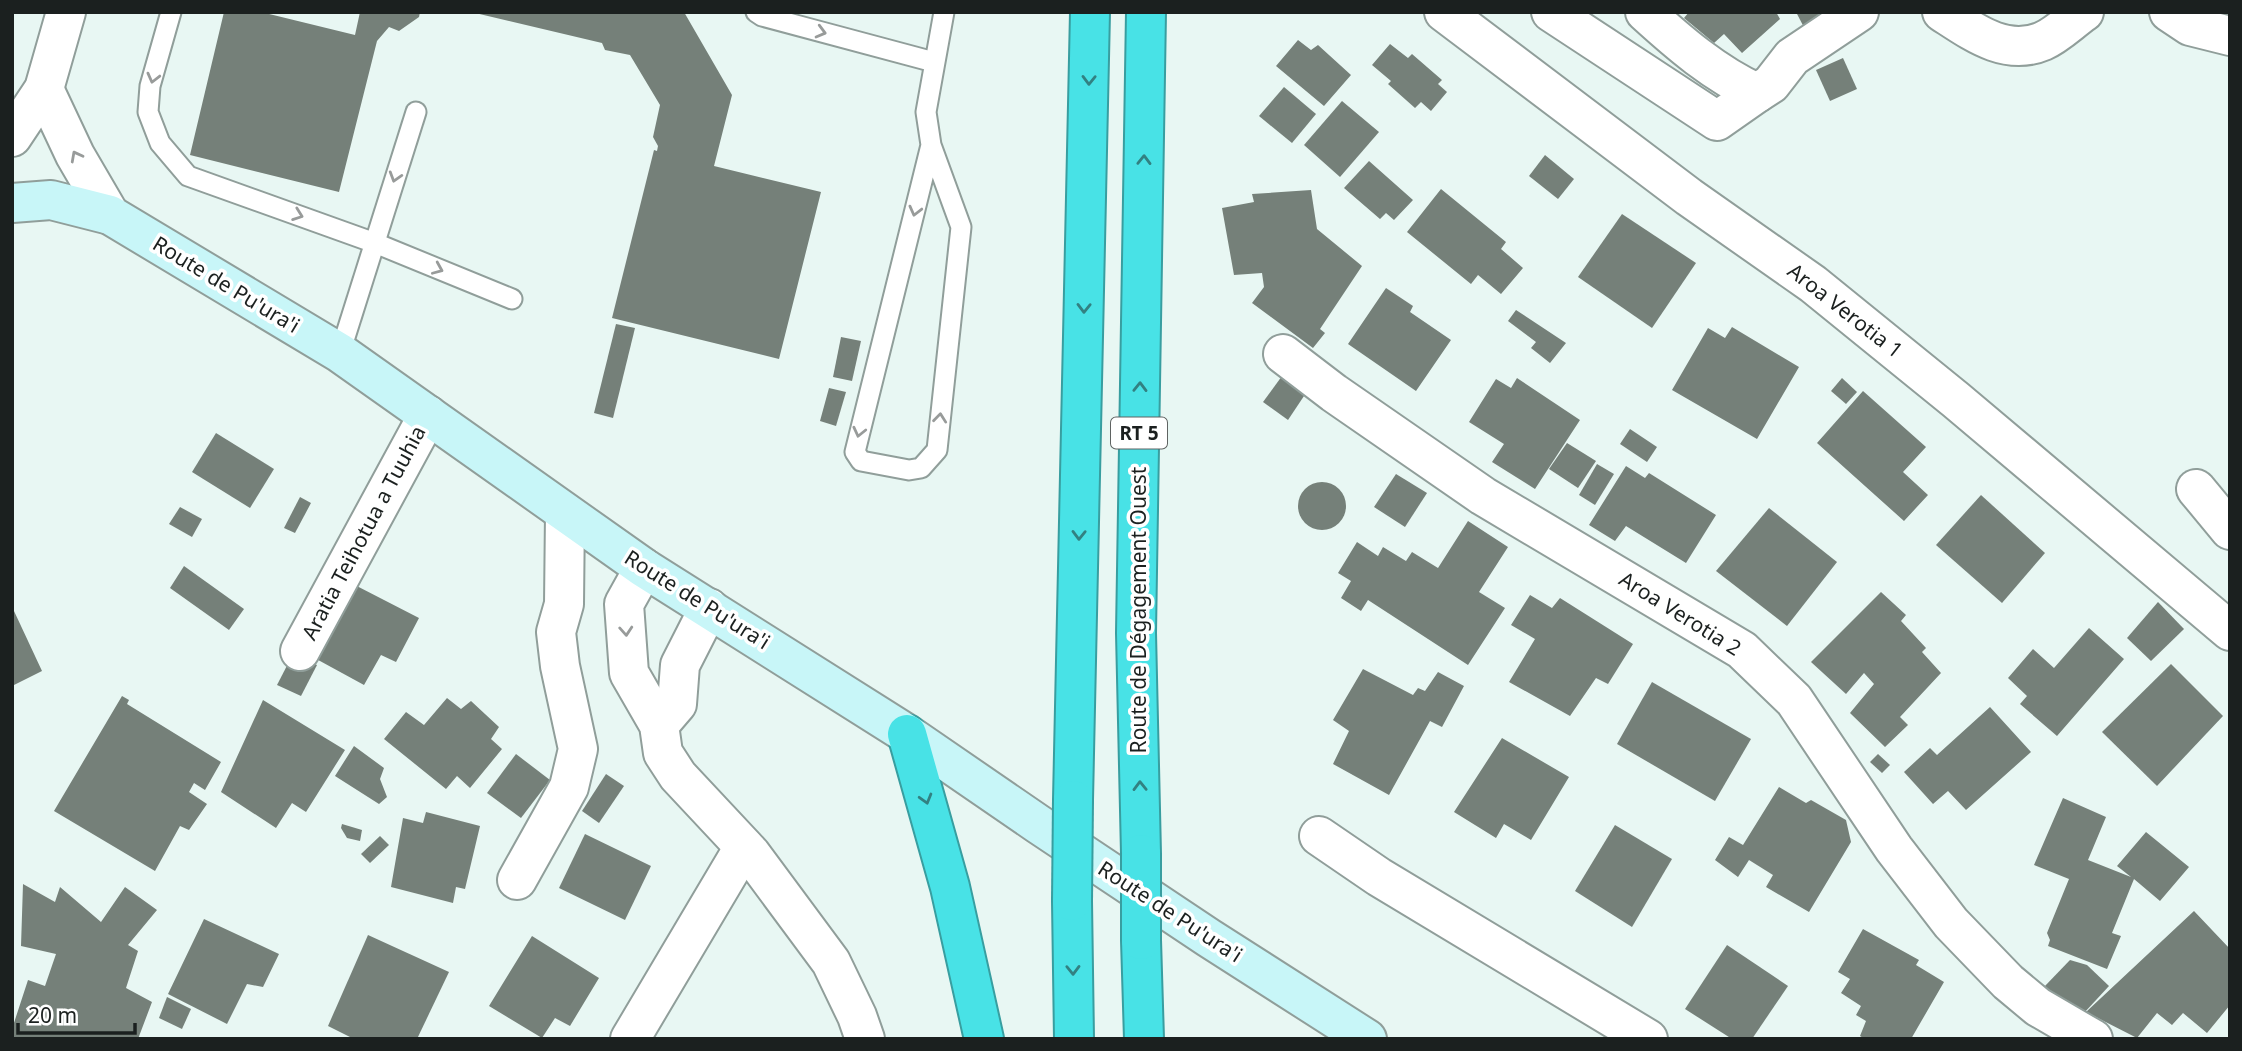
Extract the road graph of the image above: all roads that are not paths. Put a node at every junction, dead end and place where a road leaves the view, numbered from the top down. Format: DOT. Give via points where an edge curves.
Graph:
graph roads {
  1 [pos="66,12"];
  2 [pos="171,12"];
  3 [pos="756,12"];
  4 [pos="944,12"];
  5 [pos="1090,12"];
  6 [pos="1146,12"];
  7 [pos="1444,12"];
  8 [pos="1551,12"];
  9 [pos="1645,12"];
  10 [pos="1859,12"];
  11 [pos="1942,12"];
  12 [pos="2084,12"];
  13 [pos="2169,12"];
  14 [pos="2230,36"];
  15 [pos="934,62"];
  16 [pos="44,89"];
  17 [pos="1757,93"];
  18 [pos="416,112"];
  19 [pos="12,137"];
  20 [pos="931,145"];
  21 [pos="12,203"];
  22 [pos="110,215"];
  23 [pos="375,243"];
  24 [pos="512,299"];
  25 [pos="340,353"];
  26 [pos="1283,354"];
  27 [pos="428,415"];
  28 [pos="2196,489"];
  29 [pos="565,513"];
  30 [pos="2230,530"];
  31 [pos="644,568"];
  32 [pos="709,608"];
  33 [pos="2230,631"];
  34 [pos="300,651"];
  35 [pos="659,725"];
  36 [pos="907,734"];
  37 [pos="1319,836"];
  38 [pos="744,847"];
  39 [pos="517,880"];
  40 [pos="630,1039"];
  41 [pos="865,1039"];
  42 [pos="984,1039"];
  43 [pos="1074,1039"];
  44 [pos="1144,1039"];
  45 [pos="1367,1039"];
  46 [pos="1648,1039"];
  47 [pos="2093,1039"];
  1 -- 16 [label="street"];
  2 -- 23 [label="lane, one-way" via="150,86 148,112 160,143 188,176"];
  3 -- 15 [label="lane, one-way"];
  4 -- 15 [label="lane"];
  5 -- 43 [label="highway, RT 5, one-way, bridge" via="1073,800"];
  44 -- 6 [label="highway, Route de Dégagement Ouest / RT 5, one-way, bridge" via="1136,633"];
  7 -- 33 [label="street, Aroa Verotia 1" via="1689,197 1813,284"];
  8 -- 17 [label="street" via="1717,121"];
  9 -- 17 [label="street" via="1681,45"];
  10 -- 17 [label="street" via="1792,57 1771,84"];
  11 -- 12 [label="street" via="2003,46 2020,48 2045,41"];
  13 -- 14 [label="street" via="2190,26"];
  15 -- 20 [label="lane" via="926,112"];
  16 -- 19 [label="street"];
  22 -- 16 [label="street, one-way"];
  18 -- 23 [label="lane, one-way"];
  20 -- 20 [label="lane, one-way" via="855,452 861,461 909,470 921,468 937,450 961,227"];
  21 -- 22 [label="main road, Route de Pu'ura'i" via="51,200"];
  22 -- 25 [label="main road, Route de Pu'ura'i"];
  23 -- 24 [label="lane, one-way"];
  23 -- 25 [label="lane"];
  25 -- 27 [label="main road, Route de Pu'ura'i"];
  26 -- 47 [label="street, Aroa Verotia 2" via="1483,496 1742,650 1794,700 1894,849 1951,923 2038,1007"];
  27 -- 29 [label="main road, Route de Pu'ura'i"];
  27 -- 34 [label="street, Aratia Teihotua a Tuuhia"];
  28 -- 30 [label="street"];
  29 -- 31 [label="main road, Route de Pu'ura'i"];
  29 -- 39 [label="street" via="564,604 556,632 578,749 569,787"];
  31 -- 32 [label="main road, Route de Pu'ura'i"];
  31 -- 35 [label="street, one-way" via="624,604 629,673"];
  32 -- 35 [label="street" via="680,665 677,704"];
  32 -- 36 [label="main road, Route de Pu'ura'i"];
  35 -- 38 [label="street" via="663,753 678,775"];
  36 -- 42 [label="highway, one-way" via="950,887"];
  36 -- 45 [label="main road, Route de Pu'ura'i"];
  37 -- 46 [label="street"];
  38 -- 40 [label="street"];
  38 -- 41 [label="street" via="831,962"];
}
